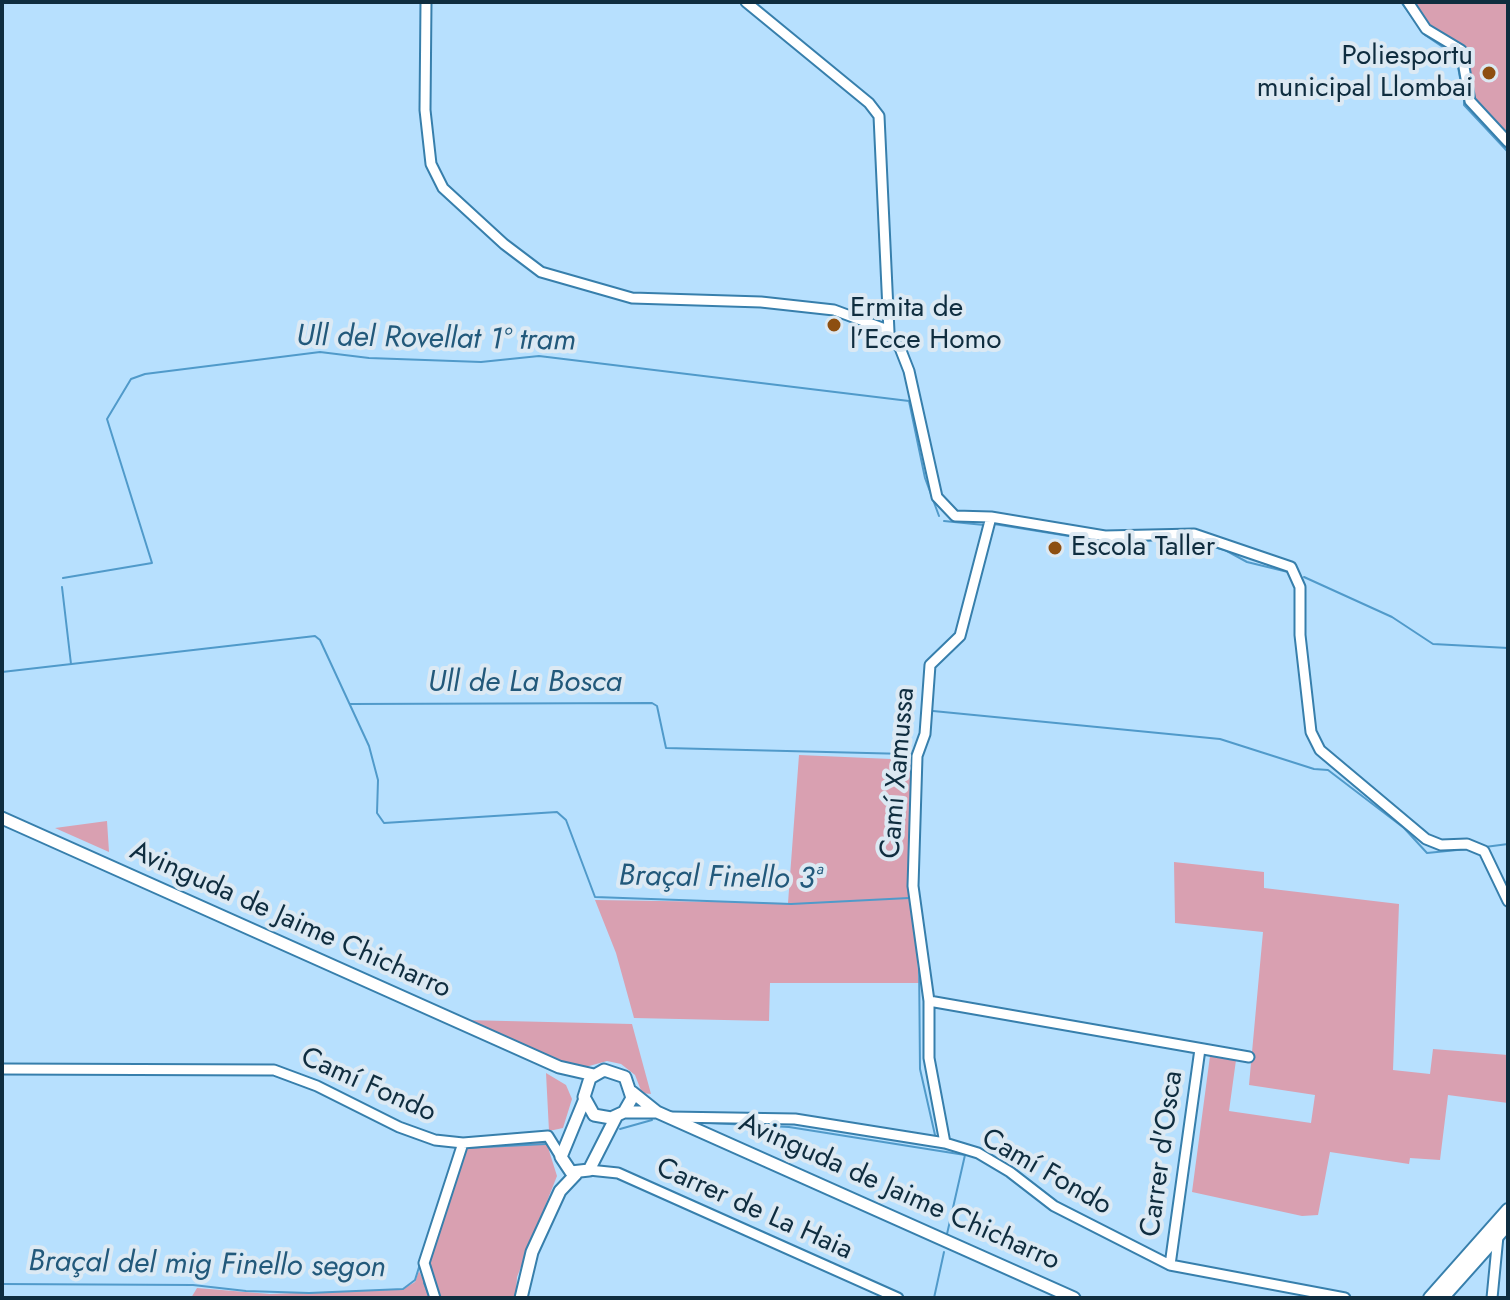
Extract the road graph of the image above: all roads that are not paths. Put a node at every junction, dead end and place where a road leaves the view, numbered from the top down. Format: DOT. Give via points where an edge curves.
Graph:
graph roads {
  1 [pos="426,2"];
  2 [pos="746,2"];
  3 [pos="1408,2"];
  4 [pos="1508,142"];
  5 [pos="889,332"];
  6 [pos="991,517"];
  7 [pos="2,818"];
  8 [pos="1508,901"];
  9 [pos="929,1001"];
  10 [pos="1200,1049"];
  11 [pos="1249,1057"];
  12 [pos="559,1067"];
  13 [pos="2,1069"];
  14 [pos="594,1075"];
  15 [pos="632,1092"];
  16 [pos="584,1097"];
  17 [pos="663,1114"];
  18 [pos="620,1115"];
  19 [pos="463,1143"];
  20 [pos="945,1143"];
  21 [pos="562,1161"];
  22 [pos="589,1170"];
  23 [pos="576,1174"];
  24 [pos="560,1191"];
  25 [pos="1508,1210"];
  26 [pos="1508,1224"];
  27 [pos="1498,1236"];
  28 [pos="1170,1265"];
  29 [pos="435,1298"];
  30 [pos="521,1298"];
  31 [pos="898,1298"];
  32 [pos="1074,1298"];
  33 [pos="1345,1298"];
  34 [pos="1430,1298"];
  35 [pos="1442,1298"];
  36 [pos="1492,1298"];
  1 -- 5 [label="street" via="425,110 435,177 541,272 632,298 834,310"];
  2 -- 5 [label="street" via="879,116"];
  3 -- 4 [label="street" via="1426,29 1461,50 1470,101"];
  5 -- 6 [label="street" via="909,371 937,497 955,516"];
  6 -- 8 [label="street" via="1105,536 1194,534 1291,567 1300,587 1300,635 1314,740 1320,750 1426,839 1484,851"];
  6 -- 9 [label="street, Camí Xamussa" via="960,636 930,665 925,734 917,756 913,886"];
  7 -- 12 [label="street, Avinguda de Jaime Chicharro"];
  9 -- 10 [label="street"];
  9 -- 20 [label="street, Camí Xamussa" via="929,1058"];
  10 -- 11 [label="street"];
  10 -- 28 [label="street, Carrer d'Osca"];
  12 -- 14 [label="street"];
  12 -- 16 [label="street"];
  13 -- 19 [label="street, Camí Fondo" via="274,1070 399,1127"];
  14 -- 15 [label="street" via="615,1071"];
  14 -- 16 [label="street"];
  15 -- 17 [label="street"];
  15 -- 18 [label="street"];
  16 -- 18 [label="street" via="594,1115"];
  16 -- 21 [label="street"];
  17 -- 18 [label="street"];
  17 -- 20 [label="street, Camí Fondo" via="795,1119"];
  17 -- 32 [label="street, Avinguda de Jaime Chicharro"];
  18 -- 22 [label="street"];
  19 -- 21 [label="street, Camí Fondo" via="548,1136"];
  19 -- 29 [label="street" via="424,1263"];
  20 -- 28 [label="street, Camí Fondo" via="978,1153 1054,1206"];
  21 -- 23 [label="street"];
  21 -- 24 [label="street"];
  22 -- 23 [label="street"];
  22 -- 31 [label="street, Carrer de La Haia" via="618,1173"];
  23 -- 24 [label="street"];
  24 -- 30 [label="street" via="532,1252"];
  25 -- 34 [label="main road"];
  26 -- 27 [label="main road"];
  27 -- 35 [label="main road"];
  27 -- 36 [label="street"];
  28 -- 33 [label="street, Camí Fondo"];
}
